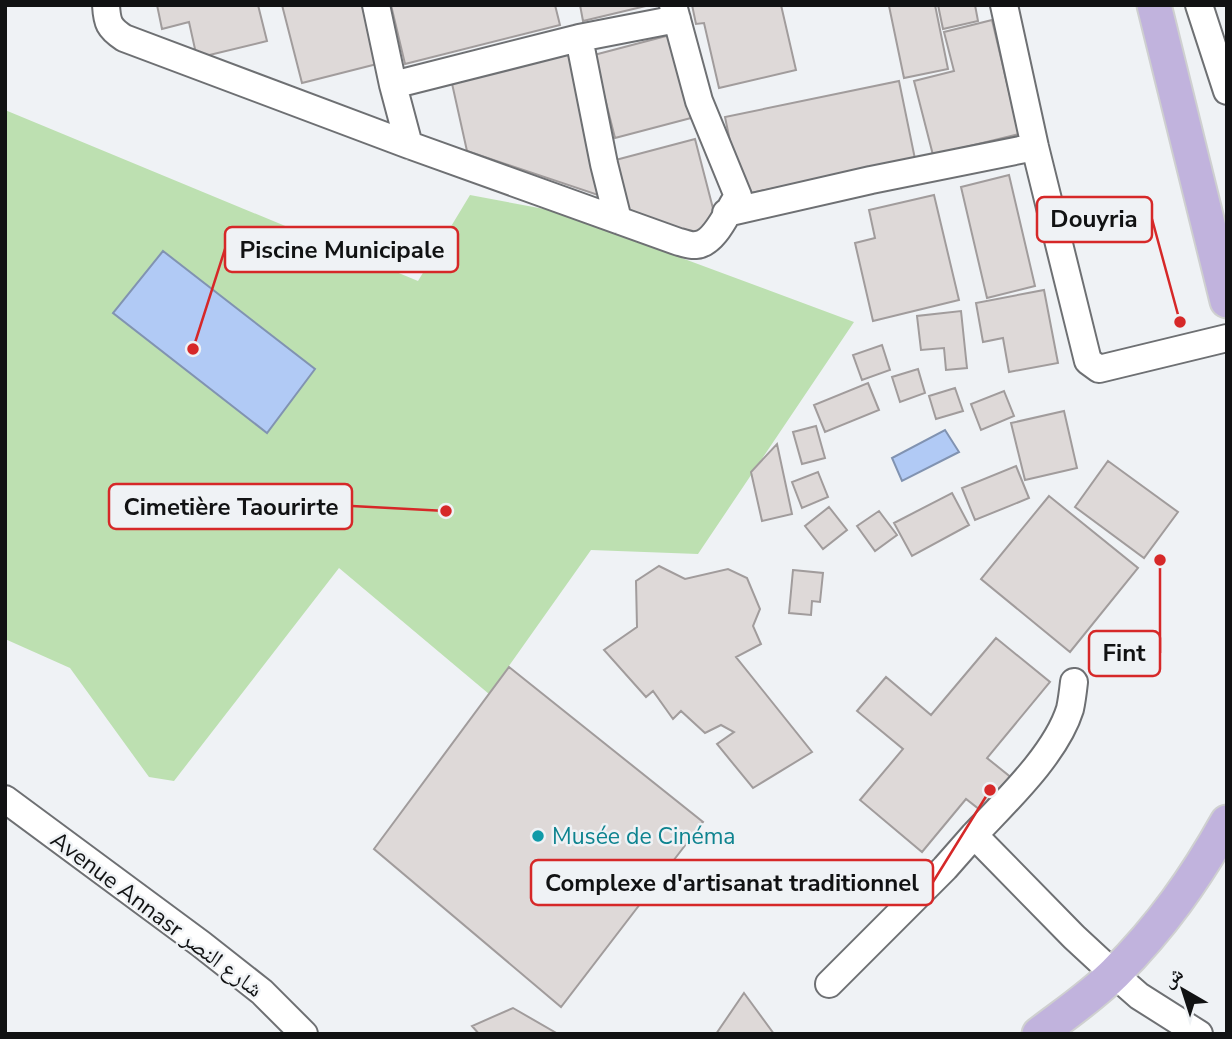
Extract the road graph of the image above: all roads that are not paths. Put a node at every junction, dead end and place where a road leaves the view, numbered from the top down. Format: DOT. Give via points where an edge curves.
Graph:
graph roads {
  1 [pos="106,5"];
  2 [pos="376,5"];
  3 [pos="1004,5"];
  4 [pos="1154,5"];
  5 [pos="1199,5"];
  6 [pos="675,12"];
  7 [pos="579,38"];
  8 [pos="393,85"];
  9 [pos="1227,91"];
  10 [pos="409,145"];
  11 [pos="1035,147"];
  12 [pos="726,213"];
  13 [pos="618,220"];
  14 [pos="1227,301"];
  15 [pos="1227,338"];
  16 [pos="1074,682"];
  17 [pos="5,799"];
  18 [pos="1227,822"];
  19 [pos="974,835"];
  20 [pos="1114,974"];
  21 [pos="829,984"];
  22 [pos="304,1034"];
  23 [pos="1039,1034"];
  24 [pos="1199,1034"];
  1 -- 10 [label="street" via="109,26 124,38"];
  2 -- 8 [label="street"];
  3 -- 11 [label="street"];
  4 -- 14 [label="main road"];
  5 -- 9 [label="street"];
  6 -- 7 [label="street"];
  6 -- 12 [label="street" via="699,101 738,195"];
  7 -- 8 [label="street"];
  7 -- 13 [label="street"];
  8 -- 10 [label="street"];
  10 -- 13 [label="street"];
  11 -- 12 [label="street"];
  11 -- 15 [label="street" via="1088,361 1098,369"];
  12 -- 13 [label="street" via="715,235 696,245"];
  16 -- 19 [label="street" via="1069,710 1041,762"];
  17 -- 22 [label="street, Avenue Annasr شارع النصر" via="252,984"];
  18 -- 20 [label="main road" via="1163,921"];
  19 -- 20 [label="street"];
  19 -- 21 [label="street"];
  20 -- 23 [label="main road"];
  20 -- 24 [label="street" via="1139,996"];
}
